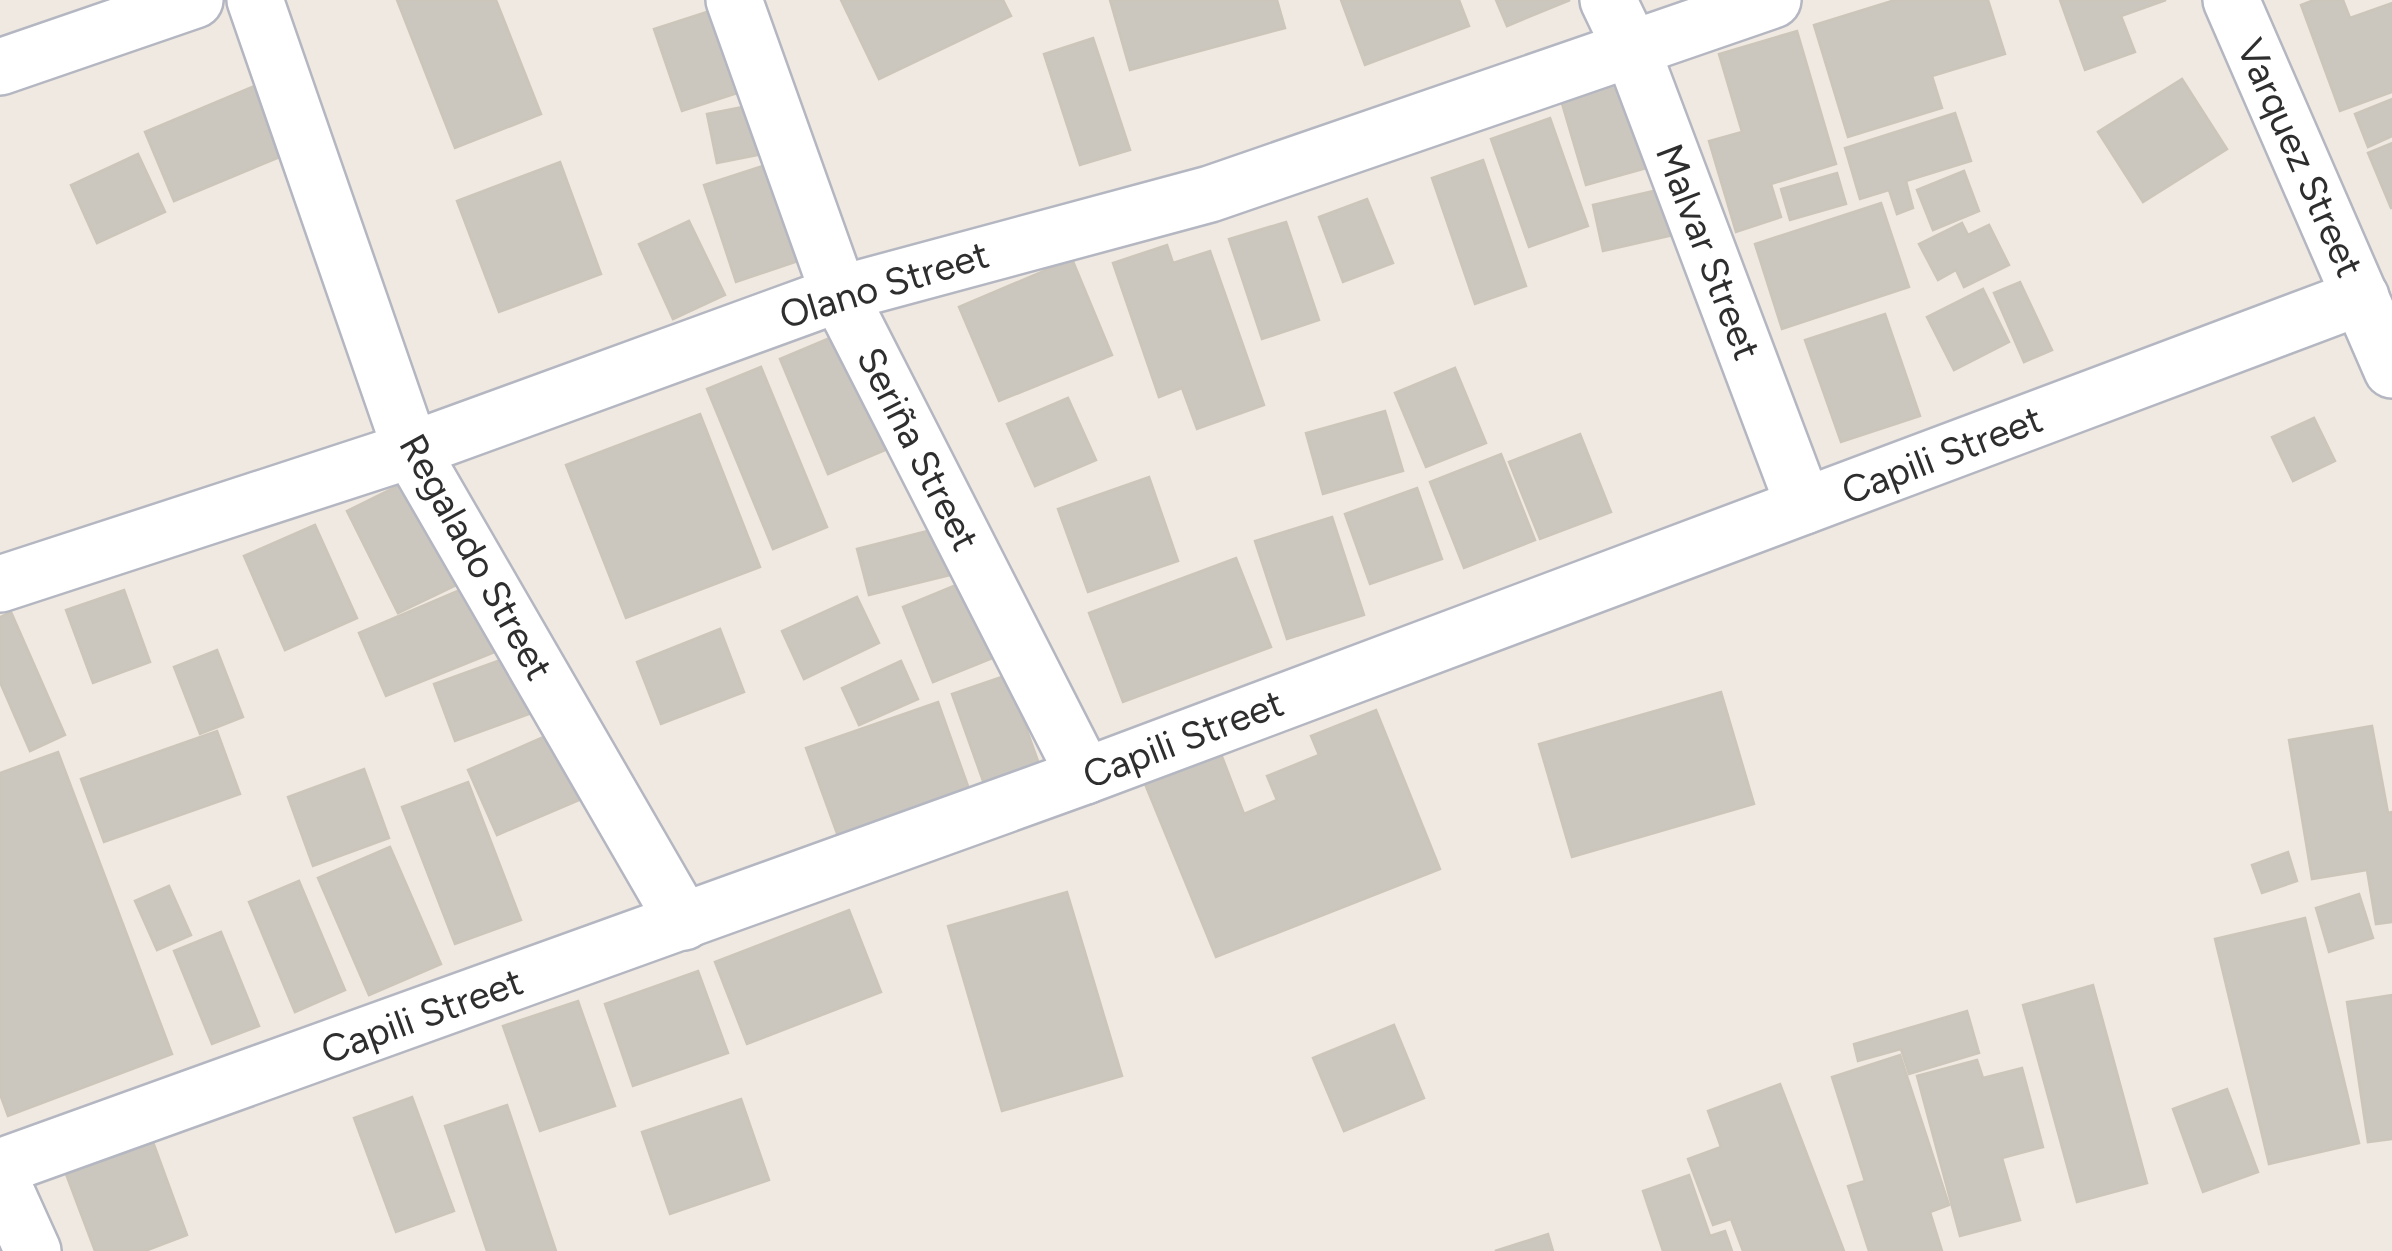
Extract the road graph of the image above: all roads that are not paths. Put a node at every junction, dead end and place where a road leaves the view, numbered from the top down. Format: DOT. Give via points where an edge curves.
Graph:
graph roads {
  1 [pos="196,0"];
  2 [pos="256,0"];
  3 [pos="734,0"];
  4 [pos="1608,0"];
  5 [pos="1773,0"];
  6 [pos="2232,0"];
  7 [pos="1632,50"];
  8 [pos="0,67"];
  9 [pos="839,294"];
  10 [pos="2361,297"];
  11 [pos="2392,370"];
  12 [pos="411,450"];
  13 [pos="1804,506"];
  14 [pos="0,584"];
  15 [pos="1084,776"];
  16 [pos="684,922"];
  17 [pos="0,1167"];
  18 [pos="0,1178"];
  19 [pos="34,1251"];
  1 -- 8 [label="street"];
  2 -- 12 [label="street, Regalado Street"];
  3 -- 9 [label="street, Seriña Street"];
  4 -- 7 [label="street, Malvar Street"];
  5 -- 7 [label="street, Olano Street"];
  6 -- 10 [label="street, Varquez Street"];
  7 -- 9 [label="street, Olano Street" via="1210,194"];
  7 -- 13 [label="street, Malvar Street"];
  9 -- 12 [label="street, Olano Street"];
  9 -- 15 [label="street, Seriña Street"];
  10 -- 11 [label="street, Varquez Street"];
  10 -- 13 [label="street, Capili Street"];
  12 -- 14 [label="street, Olano Street"];
  12 -- 16 [label="street, Regalado Street"];
  13 -- 15 [label="street, Capili Street"];
  15 -- 16 [label="street, Capili Street"];
  16 -- 17 [label="street, Capili Street"];
  18 -- 19 [label="street"];
}
